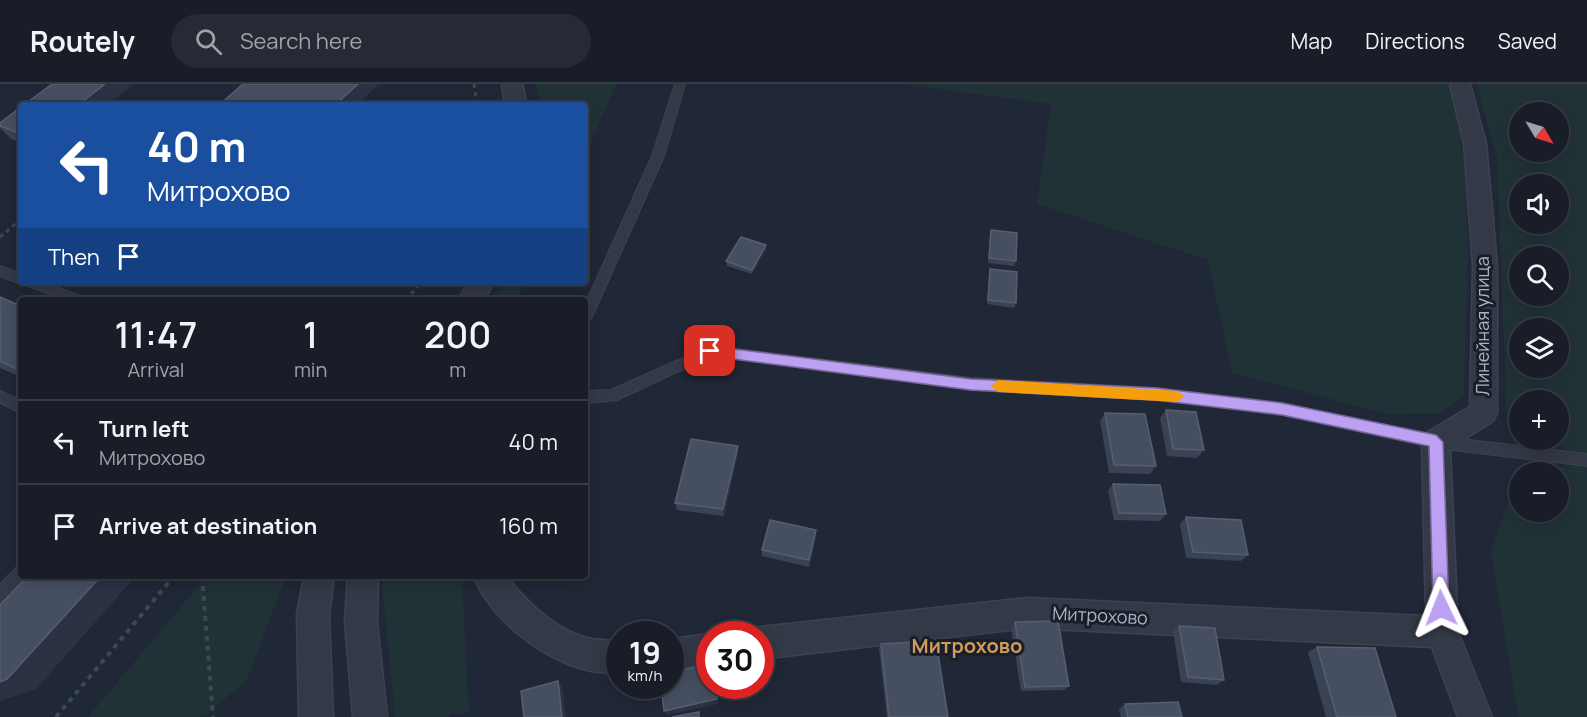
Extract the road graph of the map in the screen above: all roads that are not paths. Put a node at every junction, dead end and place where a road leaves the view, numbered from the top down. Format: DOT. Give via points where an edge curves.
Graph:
graph roads {
  1 [pos="512,84"];
  2 [pos="680,84"];
  3 [pos="1460,84"];
  4 [pos="515,102"];
  5 [pos="0,271"];
  6 [pos="18,278"];
  7 [pos="38,285"];
  8 [pos="71,297"];
  9 [pos="588,313"];
  10 [pos="0,397"];
  11 [pos="588,397"];
  12 [pos="18,406"];
  13 [pos="1436,442"];
  14 [pos="1587,460"];
  15 [pos="18,576"];
  16 [pos="318,579"];
  17 [pos="363,579"];
  18 [pos="491,579"];
  19 [pos="0,595"];
  20 [pos="1442,632"];
  21 [pos="774,641"];
  22 [pos="606,656"];
  23 [pos="316,717"];
  24 [pos="370,717"];
  25 [pos="1475,717"];
  1 -- 4 [label="street"];
  2 -- 9 [label="lane" via="658,156"];
  3 -- 13 [label="street, Линейная улица" via="1475,144 1485,265 1483,413"];
  5 -- 6 [label="lane"];
  7 -- 8 [label="lane"];
  10 -- 12 [label="lane"];
  11 -- 13 [label="lane" via="612,396 710,351 971,384 1156,394 1282,409"];
  13 -- 14 [label="lane"];
  13 -- 20 [label="street"];
  15 -- 19 [label="lane"];
  16 -- 23 [label="street" via="312,614"];
  17 -- 24 [label="street" via="362,622"];
  18 -- 22 [label="street" via="543,633 587,654"];
  20 -- 21 [label="street, Митрохово" via="1027,613"];
  20 -- 25 [label="street"];
}
